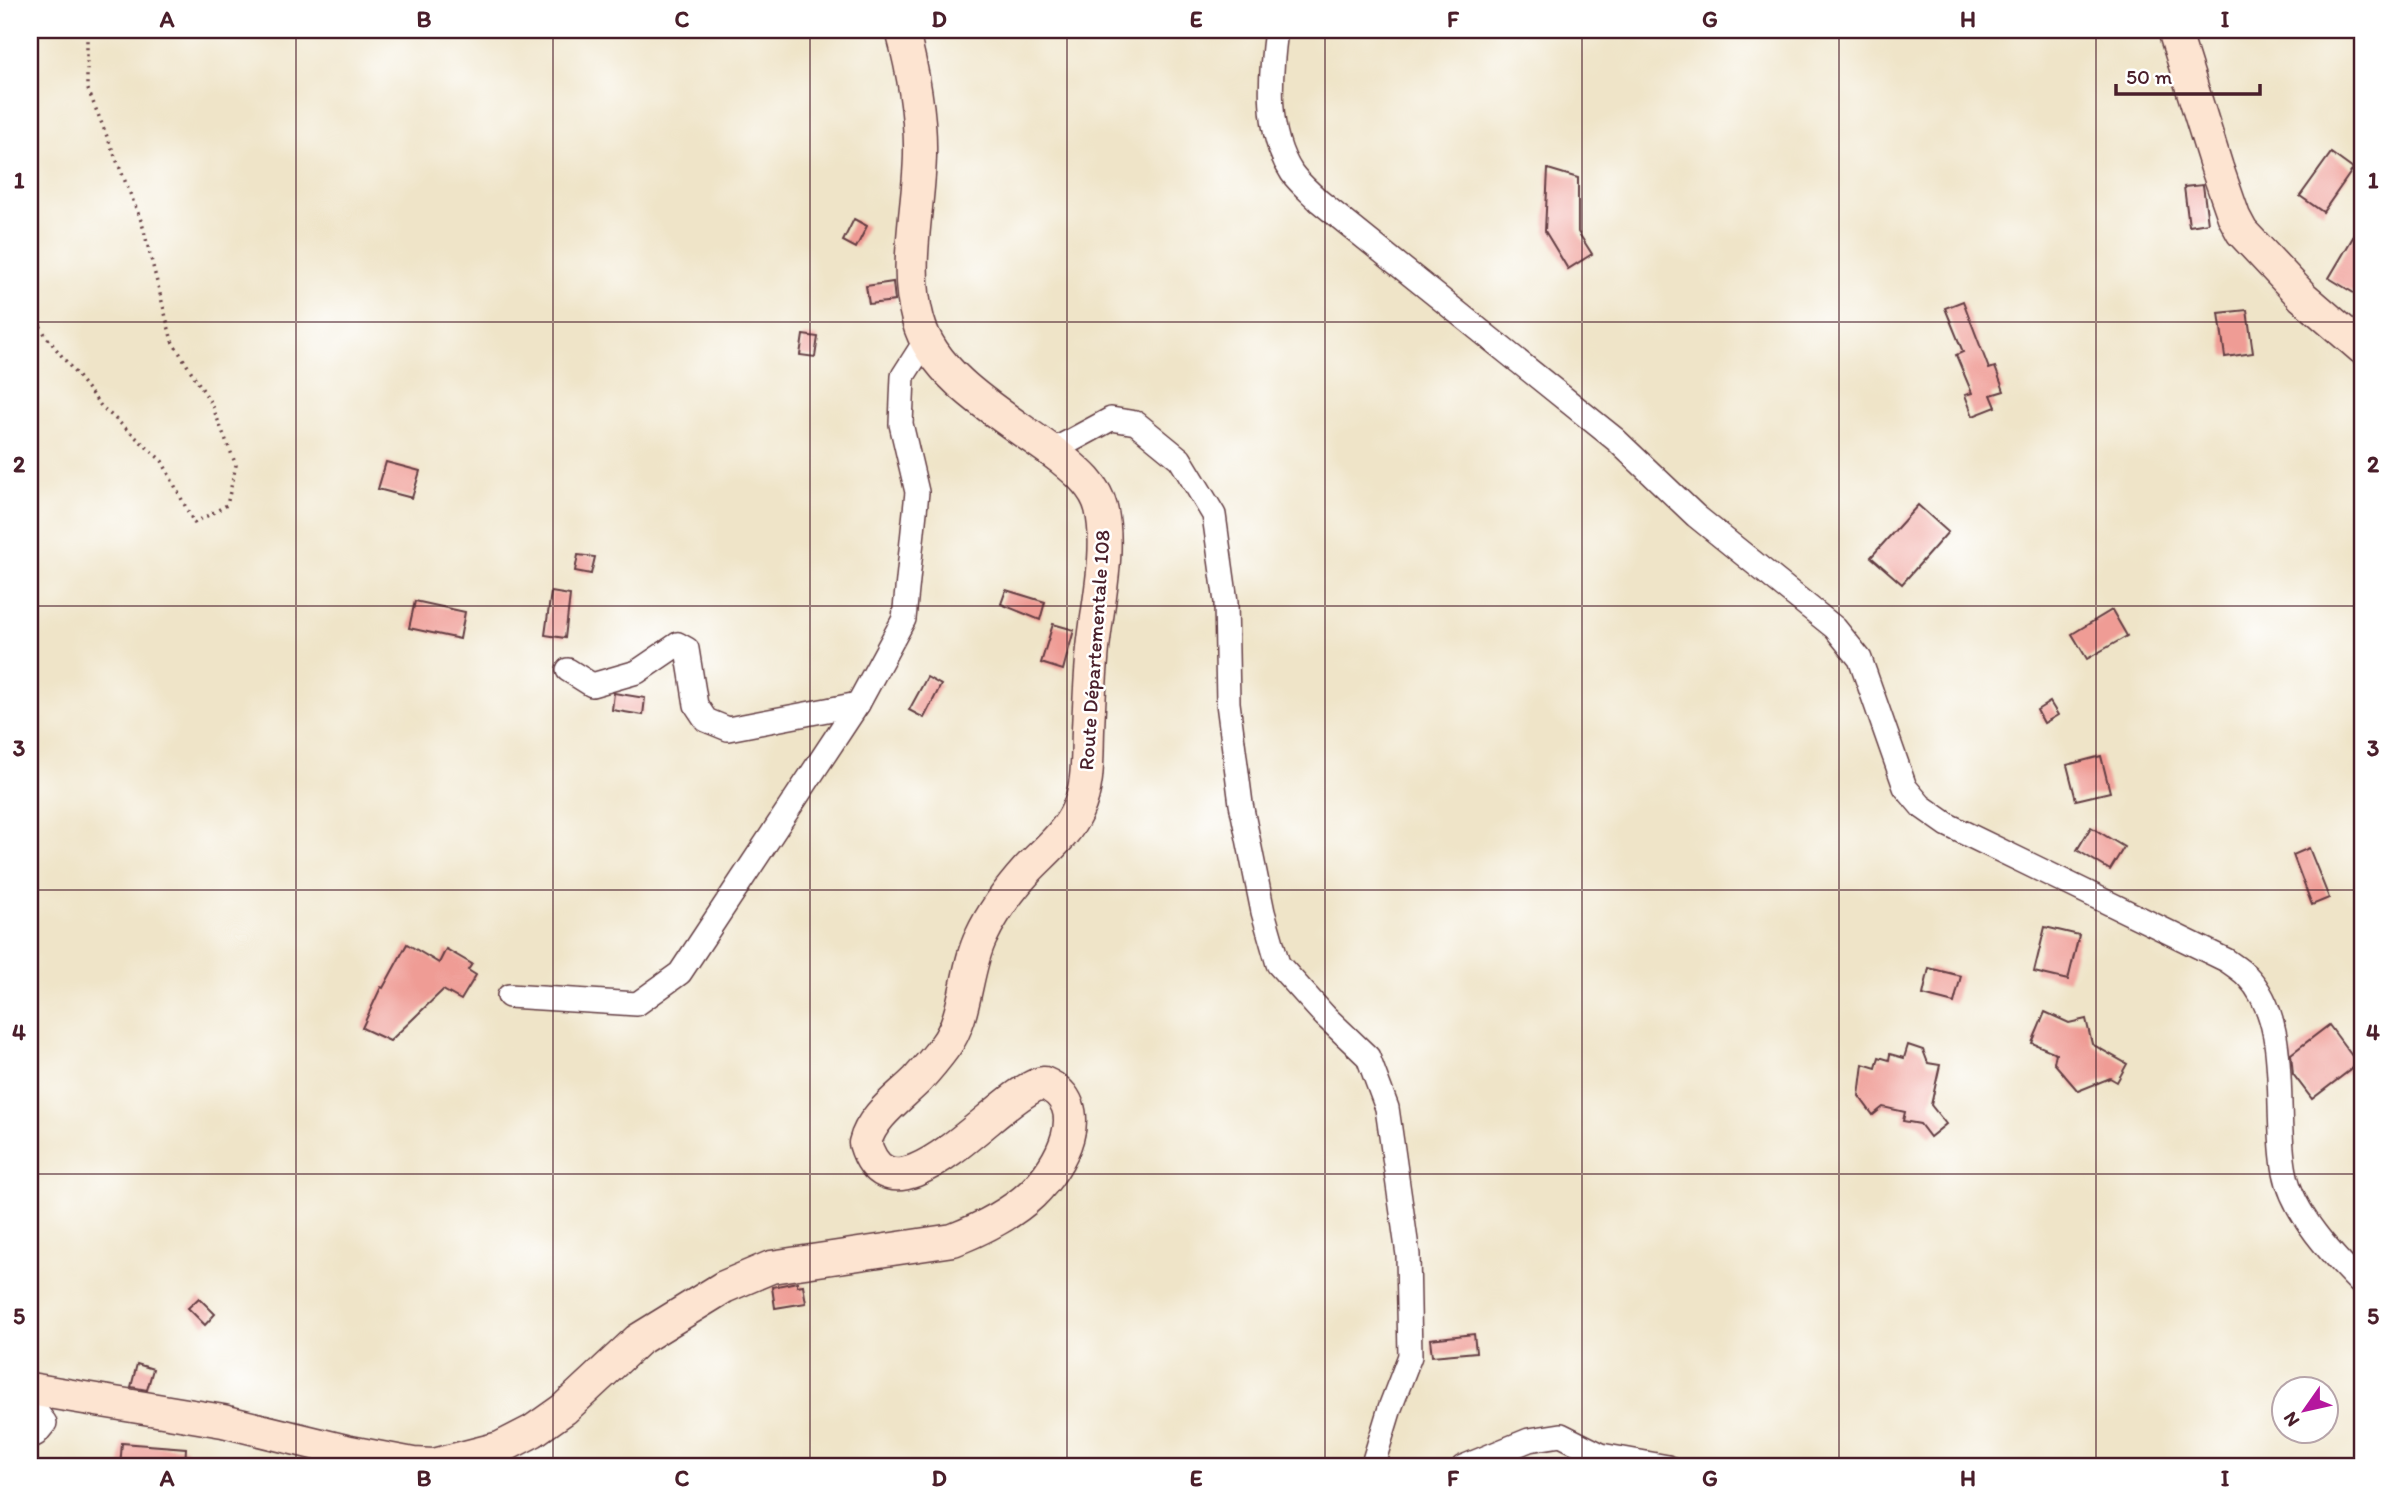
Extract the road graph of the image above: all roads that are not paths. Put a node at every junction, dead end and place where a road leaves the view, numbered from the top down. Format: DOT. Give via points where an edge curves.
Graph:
graph roads {
  1 [pos="902,30"];
  2 [pos="1276,30"];
  3 [pos="2174,30"];
  4 [pos="926,340"];
  5 [pos="2362,348"];
  6 [pos="1052,451"];
  7 [pos="568,670"];
  8 [pos="858,704"];
  9 [pos="509,996"];
  10 [pos="2362,1285"];
  11 [pos="30,1388"];
  12 [pos="30,1404"];
  13 [pos="30,1437"];
  14 [pos="1373,1467"];
  15 [pos="1463,1467"];
  16 [pos="1668,1467"];
  1 -- 4 [label="main road, Route Départementale 108" via="915,77 920,155 911,250 918,321"];
  2 -- 10 [label="street" via="1271,65 1274,131 1293,176 1615,439 1696,516 1835,628 1860,659 1905,787 1921,806 1948,825 2226,960 2248,976 2264,1001 2276,1041 2285,1173 2294,1198 2315,1233"];
  3 -- 5 [label="main road" via="2242,232 2303,298"];
  4 -- 6 [label="main road, Route Départementale 108" via="952,375"];
  4 -- 8 [label="street" via="903,376 901,424 917,492 904,619"];
  6 -- 11 [label="main road, Route Départementale 108" via="1094,491 1104,522 1088,765 1082,795 1077,812 1057,841 1026,871 990,919 948,1042 885,1110 865,1143 880,1168 897,1174 916,1170 971,1135 1028,1089 1044,1083 1065,1097 1069,1129 1054,1168 1030,1196 985,1226 953,1240 771,1267 724,1287 638,1340 564,1409 533,1431 500,1448 445,1462 413,1464 223,1421"];
  6 -- 14 [label="street" via="1111,419 1136,423 1181,459 1214,515 1226,602 1228,703 1241,804 1278,964 1368,1057 1387,1108 1408,1255 1410,1356"];
  7 -- 8 [label="street" via="592,685 637,671 678,644 687,649 696,705 706,720 728,729"];
  8 -- 9 [label="street" via="680,973 637,1004"];
  12 -- 13 [label="street" via="45,1423"];
  15 -- 16 [label="street" via="1529,1440 1561,1435 1601,1455"];
}
